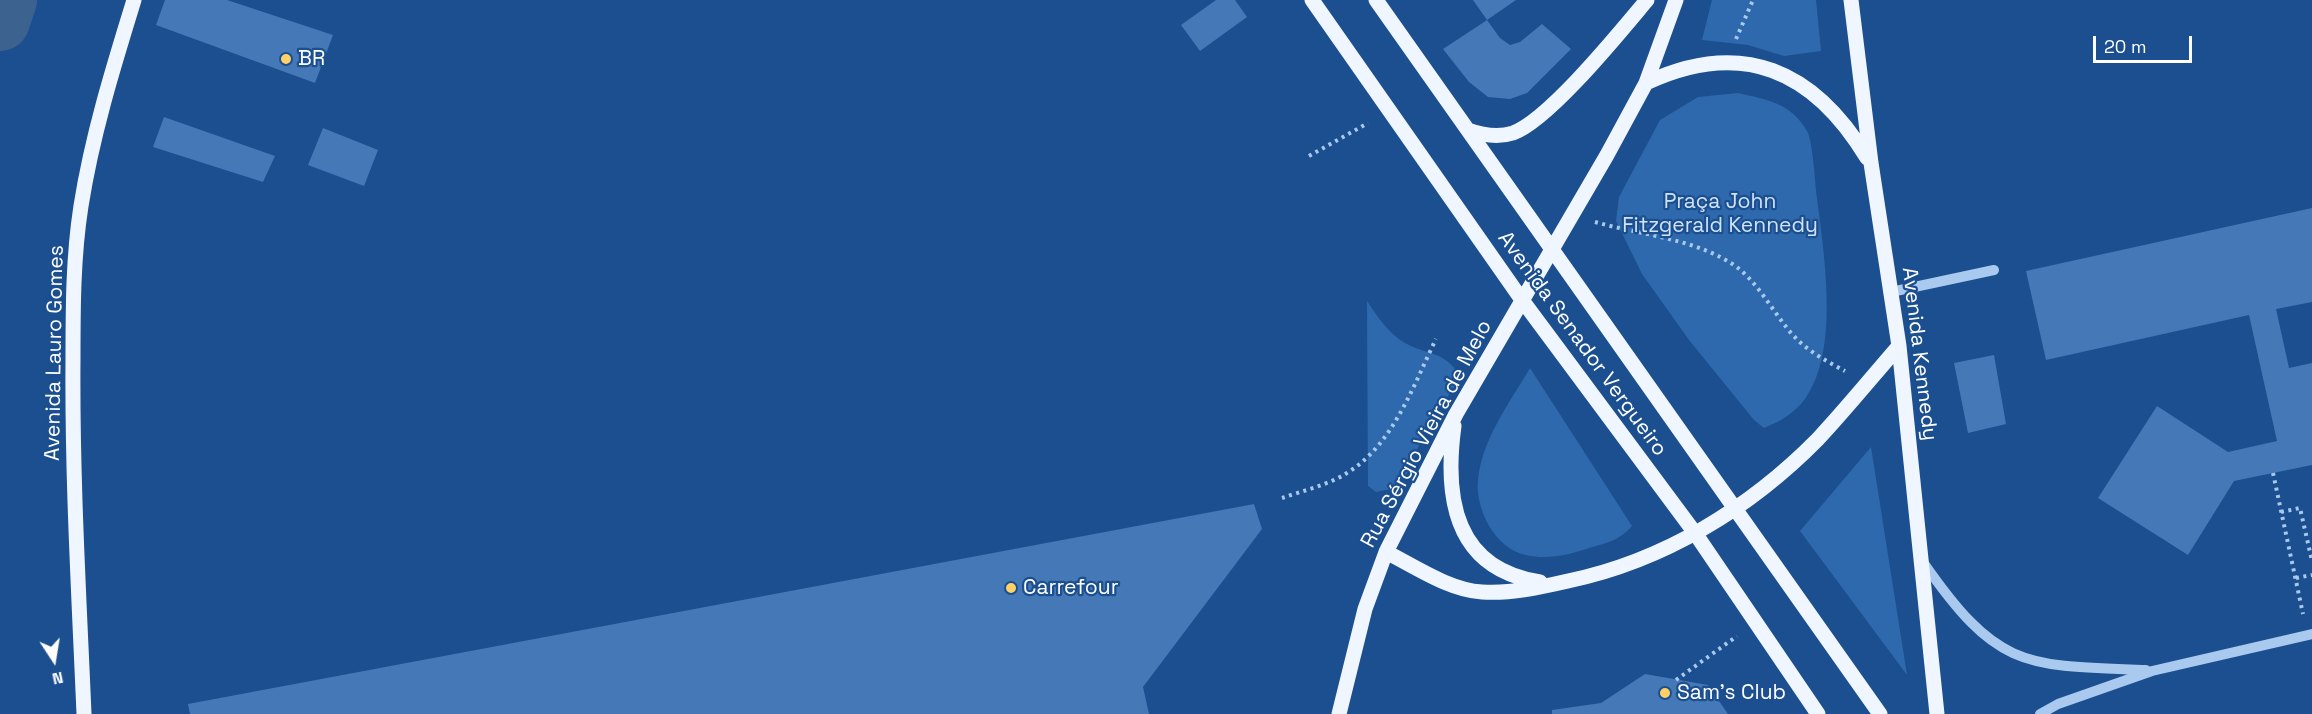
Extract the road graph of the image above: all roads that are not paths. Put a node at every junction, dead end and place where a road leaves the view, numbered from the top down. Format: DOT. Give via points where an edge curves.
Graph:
graph roads {
  1 [pos="134,0"];
  2 [pos="1312,0"];
  3 [pos="1376,0"];
  4 [pos="1647,0"];
  5 [pos="1676,0"];
  6 [pos="1851,0"];
  7 [pos="1646,83"];
  8 [pos="1468,130"];
  9 [pos="1870,163"];
  10 [pos="1551,251"];
  11 [pos="1994,270"];
  12 [pos="1891,292"];
  13 [pos="1522,300"];
  14 [pos="1899,346"];
  15 [pos="1456,414"];
  16 [pos="1735,509"];
  17 [pos="1695,533"];
  18 [pos="1386,552"];
  19 [pos="1922,560"];
  20 [pos="1555,584"];
  21 [pos="2310,634"];
  22 [pos="2152,671"];
  23 [pos="84,714"];
  24 [pos="1339,714"];
  25 [pos="1818,714"];
  26 [pos="1880,714"];
  27 [pos="1936,714"];
  28 [pos="2040,714"];
  1 -- 23 [label="main road, Avenida Lauro Gomes" via="92,146 76,254 72,408"];
  2 -- 13 [label="main road, Avenida Senador Vergueiro"];
  3 -- 8 [label="main road, Avenida Senador Vergueiro"];
  4 -- 8 [label="main road" via="1530,123 1500,136"];
  5 -- 7 [label="main road"];
  6 -- 9 [label="main road, Avenida Kennedy"];
  7 -- 9 [label="main road" via="1686,66 1726,62 1772,70 1809,89 1839,119"];
  7 -- 10 [label="main road"];
  8 -- 10 [label="main road, Avenida Senador Vergueiro"];
  9 -- 12 [label="main road, Avenida Kennedy"];
  10 -- 13 [label="main road, Rua Sérgio Vieira de Melo"];
  10 -- 16 [label="main road, Avenida Senador Vergueiro"];
  11 -- 12 [label="street"];
  12 -- 14 [label="main road, Avenida Kennedy"];
  13 -- 15 [label="main road, Rua Sérgio Vieira de Melo"];
  13 -- 17 [label="main road, Avenida Senador Vergueiro"];
  14 -- 16 [label="main road" via="1805,451"];
  14 -- 19 [label="main road, Avenida Kennedy"];
  15 -- 18 [label="main road, Rua Sérgio Vieira de Melo"];
  15 -- 20 [label="main road" via="1450,473 1455,509 1467,538 1483,559 1505,573"];
  16 -- 17 [label="main road"];
  16 -- 26 [label="main road, Avenida Senador Vergueiro"];
  17 -- 20 [label="main road" via="1643,559"];
  17 -- 25 [label="main road, Avenida Senador Vergueiro"];
  18 -- 20 [label="main road" via="1454,586 1482,592"];
  18 -- 24 [label="main road, Rua Sérgio Vieira de Melo" via="1365,609"];
  19 -- 22 [label="street" via="1967,621 2005,651 2029,661 2063,667"];
  19 -- 27 [label="main road, Avenida Kennedy"];
  21 -- 22 [label="street"];
  22 -- 28 [label="street"];
}
